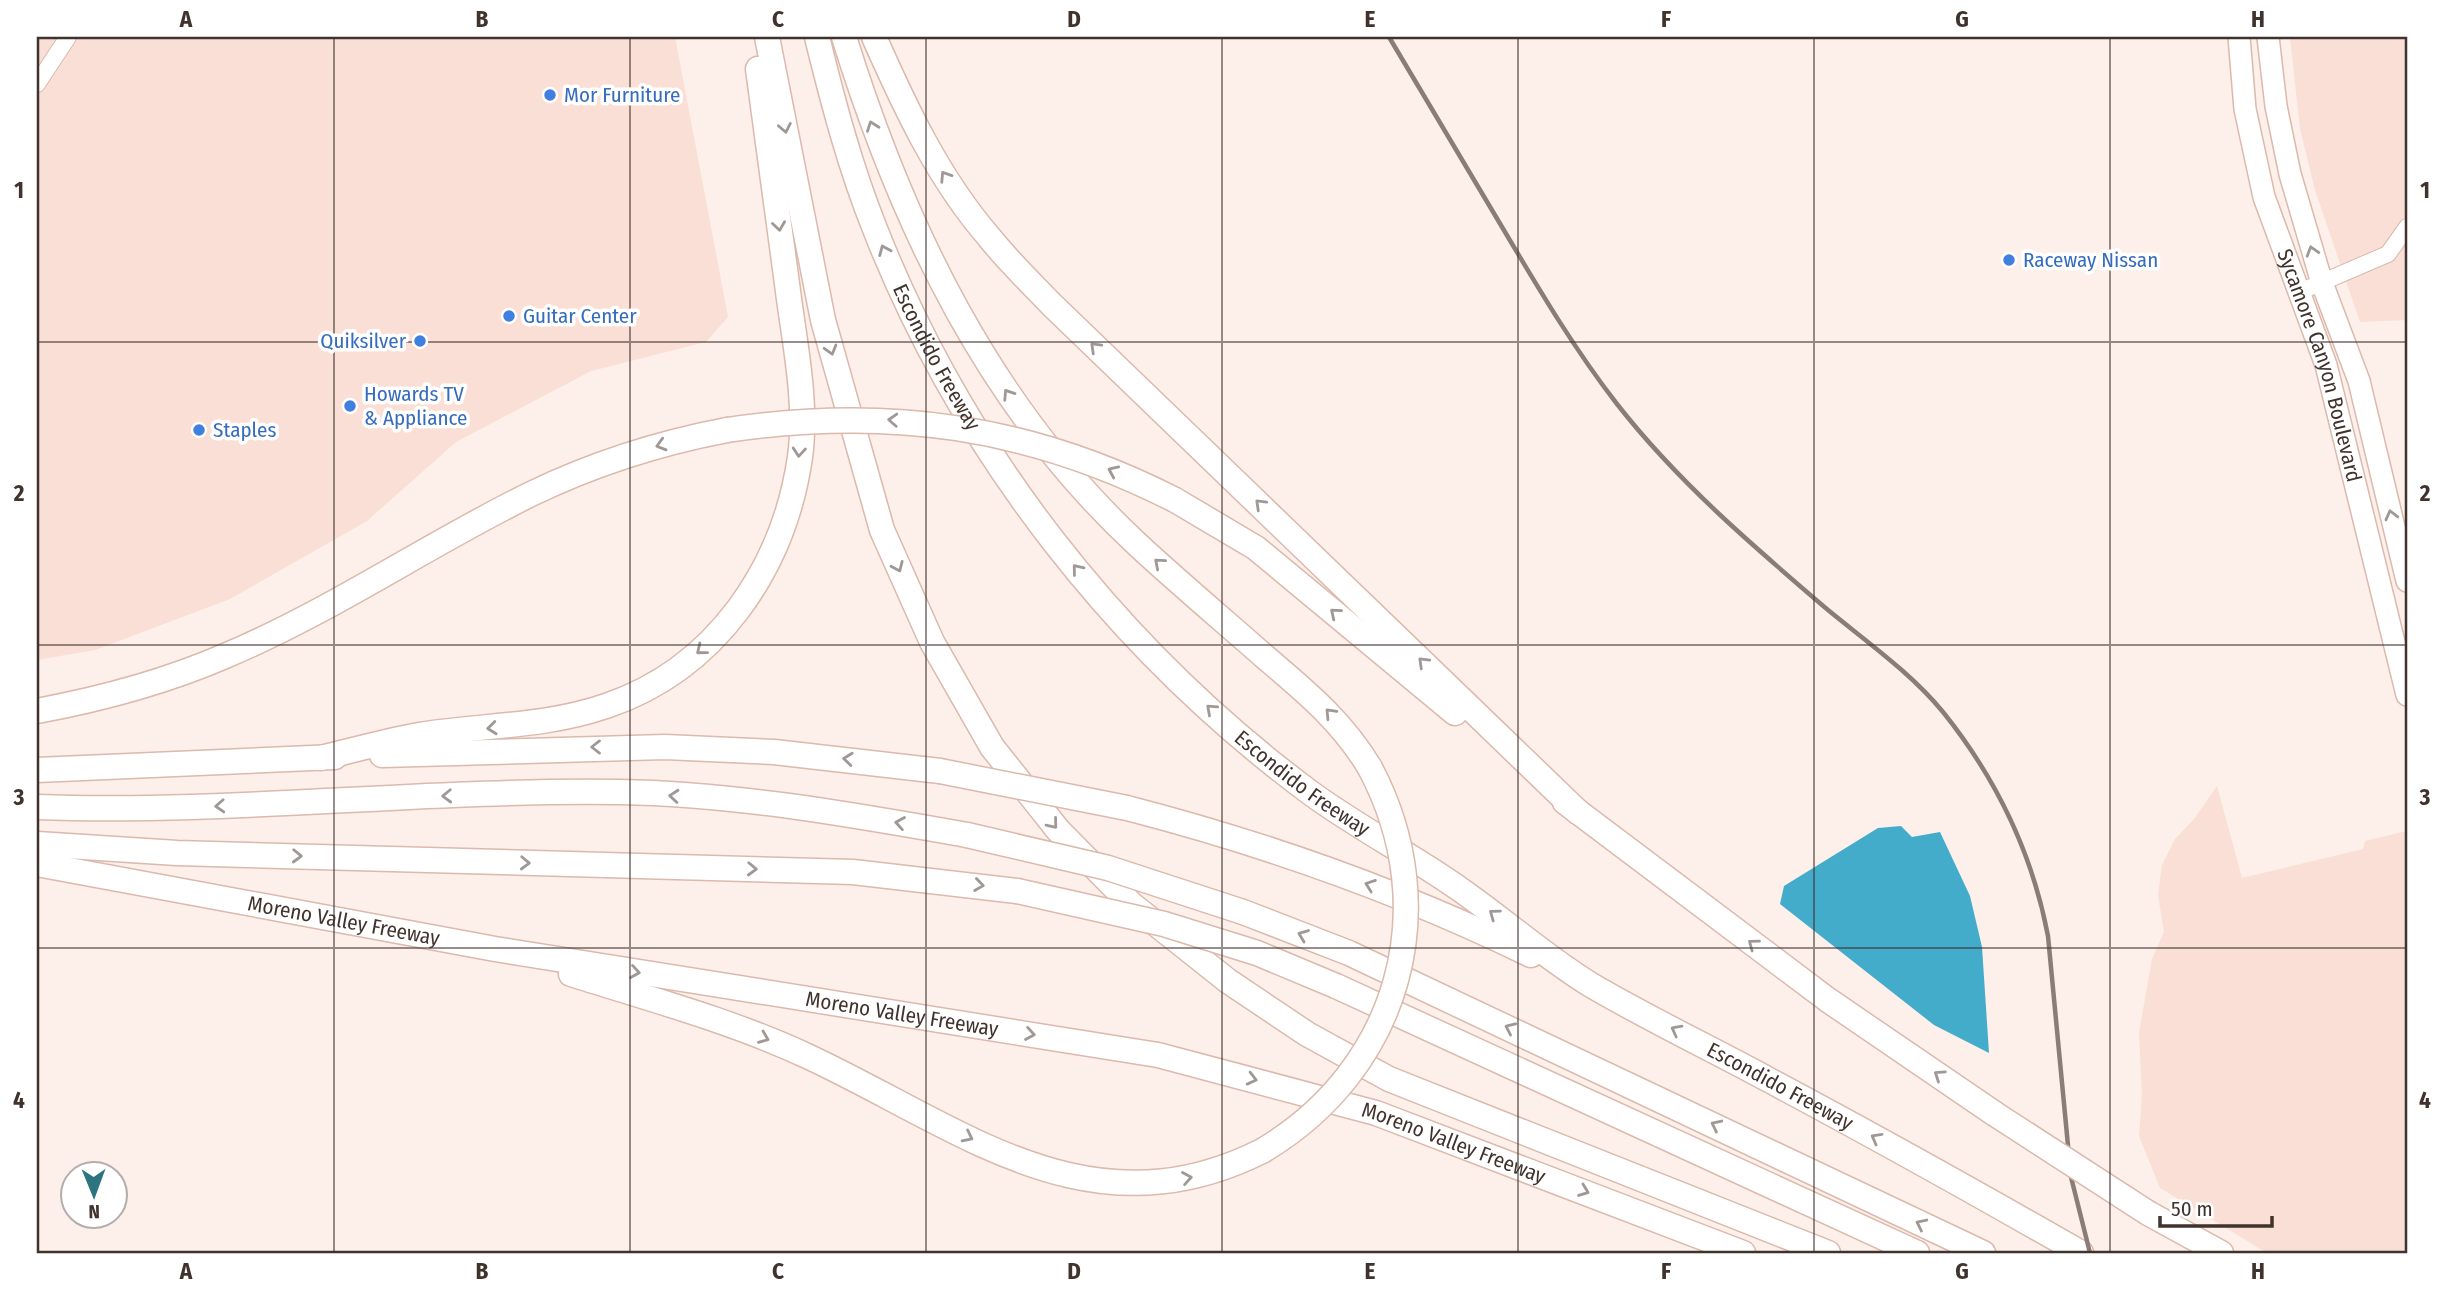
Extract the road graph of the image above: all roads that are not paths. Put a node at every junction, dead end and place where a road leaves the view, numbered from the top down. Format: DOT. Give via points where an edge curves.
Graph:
graph roads {
  1 [pos="68,37"];
  2 [pos="754,37"];
  3 [pos="767,37"];
  4 [pos="817,37"];
  5 [pos="844,37"];
  6 [pos="874,37"];
  7 [pos="2239,37"];
  8 [pos="2268,37"];
  9 [pos="37,84"];
  10 [pos="2407,227"];
  11 [pos="2322,283"];
  12 [pos="2297,293"];
  13 [pos="2407,581"];
  14 [pos="2407,695"];
  15 [pos="37,711"];
  16 [pos="321,758"];
  17 [pos="37,770"];
  18 [pos="37,807"];
  19 [pos="1578,812"];
  20 [pos="37,844"];
  21 [pos="37,864"];
  22 [pos="495,949"];
  23 [pos="1588,983"];
  24 [pos="1743,1253"];
  25 [pos="1828,1253"];
  26 [pos="1917,1253"];
  27 [pos="1983,1253"];
  28 [pos="2081,1253"];
  29 [pos="2221,1253"];
  1 -- 9 [label="street"];
  2 -- 16 [label="highway, one-way" via="801,398 800,455 789,512 758,582 701,650 673,673 609,705 535,724 419,735"];
  3 -- 25 [label="highway, one-way" via="823,320 882,530 932,642 992,747 1058,830 1130,904 1228,981 1307,1034 1389,1079"];
  23 -- 4 [label="highway, Escondido Freeway, one-way" via="1454,885 1311,793 1172,674 1102,601 991,456 906,303 854,174"];
  22 -- 5 [label="highway, one-way, bridge" via="756,1034 1002,1153 1061,1176 1127,1185 1203,1175 1262,1151 1313,1115 1349,1078 1384,1015 1399,974 1405,936 1404,861 1393,819 1370,768 1320,702 1100,509 1020,412 943,288 922,245 883,156"];
  19 -- 6 [label="highway, one-way" via="1051,304 988,236 945,177 908,112"];
  7 -- 12 [label="main road, Sycamore Canyon Boulevard" via="2245,109 2262,189"];
  11 -- 8 [label="main road, Sycamore Canyon Boulevard, one-way" via="2290,174"];
  10 -- 11 [label="street" via="2388,254"];
  11 -- 12 [label="street"];
  13 -- 11 [label="main road, Sycamore Canyon Boulevard, one-way" via="2359,381"];
  12 -- 14 [label="main road, Sycamore Canyon Boulevard" via="2326,365"];
  19 -- 15 [label="highway, one-way, bridge" via="1256,548 1175,500 1056,449 960,428 859,418 727,429 608,461 549,486 226,656 105,697"];
  16 -- 17 [label="highway"];
  23 -- 16 [label="highway, one-way, bridge" via="1404,898 1272,849 1127,808 940,771 774,752 665,747"];
  27 -- 18 [label="highway, one-way, bridge" via="1349,953 1108,867 967,835 800,806 622,792 166,809"];
  29 -- 19 [label="highway, one-way, bridge" via="2148,1213 1828,1000"];
  20 -- 26 [label="highway, one-way, bridge" via="177,853 853,872 1017,891 1164,924 1257,953"];
  21 -- 22 [label="highway, Moreno Valley Freeway"];
  22 -- 24 [label="highway, Moreno Valley Freeway, one-way" via="1158,1055 1376,1113"];
  28 -- 23 [label="highway, Escondido Freeway, one-way"];
}
